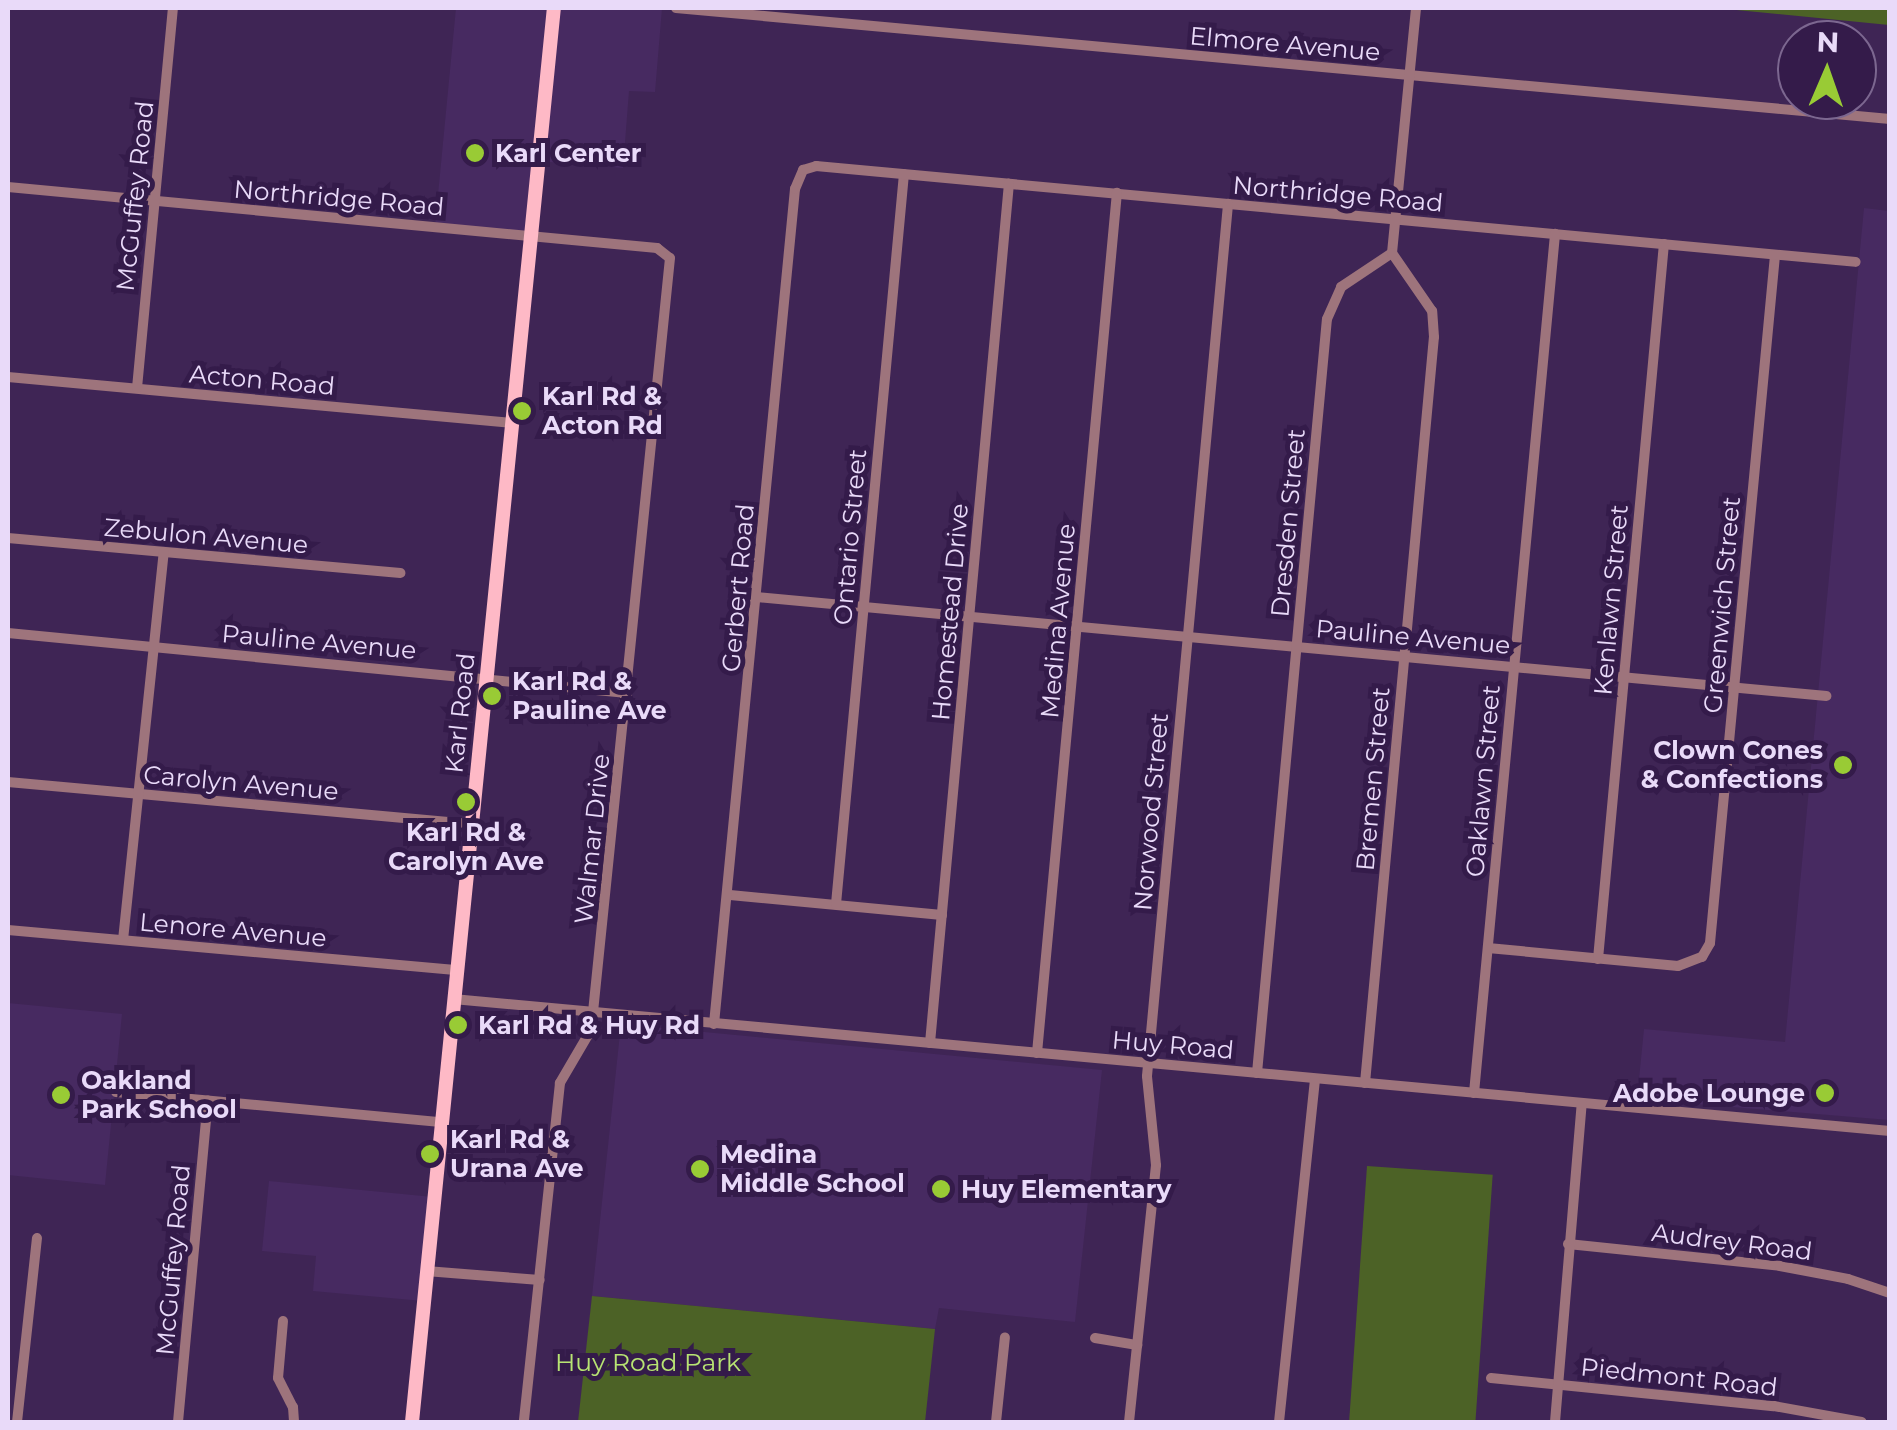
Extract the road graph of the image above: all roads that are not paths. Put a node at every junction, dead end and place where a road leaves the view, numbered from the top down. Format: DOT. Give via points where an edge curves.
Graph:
graph roads {
  1 [pos="173,8"];
  2 [pos="554,8"];
  3 [pos="676,8"];
  4 [pos="1416,8"];
  5 [pos="1410,75"];
  6 [pos="1890,119"];
  7 [pos="816,166"];
  8 [pos="904,174"];
  9 [pos="1009,184"];
  10 [pos="8,187"];
  11 [pos="1118,193"];
  12 [pos="155,201"];
  13 [pos="1228,204"];
  14 [pos="1395,219"];
  15 [pos="1554,234"];
  16 [pos="532,236"];
  17 [pos="1664,244"];
  18 [pos="666,252"];
  19 [pos="1392,252"];
  20 [pos="1775,255"];
  21 [pos="1856,262"];
  22 [pos="8,377"];
  23 [pos="137,388"];
  24 [pos="512,424"];
  25 [pos="8,538"];
  26 [pos="164,552"];
  27 [pos="400,574"];
  28 [pos="758,597"];
  29 [pos="863,607"];
  30 [pos="969,616"];
  31 [pos="1078,624"];
  32 [pos="8,633"];
  33 [pos="1187,636"];
  34 [pos="156,646"];
  35 [pos="1297,647"];
  36 [pos="1405,656"];
  37 [pos="1514,667"];
  38 [pos="1624,677"];
  39 [pos="486,678"];
  40 [pos="1735,687"];
  41 [pos="627,693"];
  42 [pos="1826,696"];
  43 [pos="8,782"];
  44 [pos="141,794"];
  45 [pos="470,824"];
  46 [pos="730,895"];
  47 [pos="836,904"];
  48 [pos="942,914"];
  49 [pos="8,930"];
  50 [pos="123,940"];
  51 [pos="1488,948"];
  52 [pos="1598,959"];
  53 [pos="455,970"];
  54 [pos="453,998"];
  55 [pos="594,1012"];
  56 [pos="714,1024"];
  57 [pos="930,1042"];
  58 [pos="1037,1053"];
  59 [pos="1148,1064"];
  60 [pos="1257,1073"];
  61 [pos="1315,1079"];
  62 [pos="1365,1084"];
  63 [pos="116,1092"];
  64 [pos="1474,1093"];
  65 [pos="208,1100"];
  66 [pos="1582,1103"];
  67 [pos="441,1122"];
  68 [pos="1890,1132"];
  69 [pos="37,1238"];
  70 [pos="1568,1244"];
  71 [pos="426,1271"];
  72 [pos="540,1280"];
  73 [pos="1890,1294"];
  74 [pos="283,1321"];
  75 [pos="1005,1337"];
  76 [pos="1095,1338"];
  77 [pos="1138,1345"];
  78 [pos="1490,1378"];
  79 [pos="1560,1385"];
  80 [pos="17,1422"];
  81 [pos="178,1422"];
  82 [pos="294,1422"];
  83 [pos="412,1422"];
  84 [pos="524,1422"];
  85 [pos="996,1422"];
  86 [pos="1129,1422"];
  87 [pos="1278,1422"];
  88 [pos="1556,1422"];
  89 [pos="1862,1422"];
  1 -- 12 [label="street, McGuffey Road"];
  2 -- 16 [label="main road, Karl Road"];
  3 -- 5 [label="street, Elmore Avenue"];
  4 -- 5 [label="street"];
  5 -- 6 [label="street, Elmore Avenue"];
  5 -- 14 [label="street"];
  7 -- 8 [label="street, Northridge Road"];
  7 -- 28 [label="street, Gerbert Road" via="802,170 795,189"];
  8 -- 9 [label="street, Northridge Road"];
  8 -- 29 [label="street, Ontario Street"];
  9 -- 11 [label="street, Northridge Road"];
  9 -- 30 [label="street, Homestead Drive"];
  10 -- 12 [label="street, Northridge Road"];
  11 -- 13 [label="street, Northridge Road"];
  11 -- 31 [label="street, Medina Avenue"];
  12 -- 16 [label="street, Northridge Road"];
  12 -- 23 [label="street, McGuffey Road"];
  13 -- 14 [label="street, Northridge Road"];
  13 -- 33 [label="street, Norwood Street"];
  14 -- 15 [label="street, Northridge Road"];
  14 -- 19 [label="street"];
  15 -- 17 [label="street, Northridge Road"];
  15 -- 37 [label="street, Oaklawn Street"];
  16 -- 18 [label="street, Northridge Road"];
  16 -- 24 [label="main road, Karl Road"];
  17 -- 20 [label="street, Northridge Road"];
  17 -- 38 [label="street, Kenlawn Street"];
  18 -- 41 [label="street, Walmar Drive" via="672,265"];
  19 -- 35 [label="street, Dresden Street" via="1340,287 1329,307"];
  19 -- 36 [label="street, Bremen Street" via="1432,312 1434,337"];
  20 -- 21 [label="street, Northridge Road"];
  20 -- 40 [label="street, Greenwich Street"];
  22 -- 23 [label="street, Acton Road"];
  23 -- 24 [label="street, Acton Road"];
  24 -- 39 [label="main road, Karl Road"];
  25 -- 26 [label="street, Zebulon Avenue"];
  26 -- 27 [label="street, Zebulon Avenue"];
  26 -- 34 [label="street"];
  28 -- 29 [label="street, Pauline Avenue"];
  28 -- 46 [label="street, Gerbert Road"];
  29 -- 30 [label="street, Pauline Avenue"];
  29 -- 47 [label="street, Ontario Street"];
  30 -- 31 [label="street, Pauline Avenue"];
  30 -- 48 [label="street, Homestead Drive"];
  31 -- 33 [label="street, Pauline Avenue"];
  31 -- 58 [label="street, Medina Avenue"];
  32 -- 34 [label="street, Pauline Avenue"];
  33 -- 35 [label="street, Pauline Avenue"];
  33 -- 59 [label="street, Norwood Street"];
  34 -- 39 [label="street, Pauline Avenue"];
  34 -- 44 [label="street"];
  35 -- 36 [label="street, Pauline Avenue"];
  35 -- 60 [label="street, Dresden Street"];
  36 -- 37 [label="street, Pauline Avenue"];
  36 -- 62 [label="street, Bremen Street"];
  37 -- 38 [label="street, Pauline Avenue"];
  37 -- 51 [label="street, Oaklawn Street"];
  38 -- 40 [label="street, Pauline Avenue"];
  38 -- 52 [label="street, Kenlawn Street"];
  39 -- 41 [label="street, Pauline Avenue"];
  39 -- 45 [label="main road, Karl Road"];
  40 -- 42 [label="street, Pauline Avenue"];
  40 -- 52 [label="street, Greenwich Street" via="1712,926 1702,957 1678,966"];
  41 -- 55 [label="street, Walmar Drive"];
  43 -- 44 [label="street, Carolyn Avenue"];
  44 -- 45 [label="street, Carolyn Avenue"];
  44 -- 50 [label="street"];
  45 -- 53 [label="main road, Karl Road"];
  46 -- 47 [label="street"];
  46 -- 56 [label="street, Gerbert Road"];
  47 -- 48 [label="street"];
  48 -- 57 [label="street, Homestead Drive"];
  49 -- 50 [label="street, Lenore Avenue"];
  50 -- 53 [label="street, Lenore Avenue"];
  51 -- 52 [label="street"];
  51 -- 64 [label="street, Oaklawn Street"];
  53 -- 54 [label="main road, Karl Road"];
  54 -- 55 [label="street, Huy Road"];
  54 -- 67 [label="main road, Karl Road"];
  55 -- 56 [label="street, Huy Road"];
  55 -- 72 [label="street, Walmar Drive" via="560,1083"];
  56 -- 57 [label="street, Huy Road"];
  57 -- 58 [label="street, Huy Road"];
  58 -- 59 [label="street, Huy Road"];
  59 -- 60 [label="street, Huy Road"];
  59 -- 77 [label="street, Norwood Street" via="1156,1165"];
  60 -- 61 [label="street, Huy Road"];
  61 -- 62 [label="street, Huy Road"];
  61 -- 87 [label="street"];
  62 -- 64 [label="street, Huy Road"];
  63 -- 65 [label="street"];
  64 -- 66 [label="street, Huy Road"];
  65 -- 67 [label="street"];
  65 -- 81 [label="street, McGuffey Road"];
  66 -- 68 [label="street, Huy Road"];
  66 -- 70 [label="street"];
  67 -- 71 [label="main road, Karl Road"];
  69 -- 80 [label="street"];
  70 -- 73 [label="street, Audrey Road" via="1818,1272"];
  70 -- 79 [label="street"];
  71 -- 72 [label="street"];
  71 -- 83 [label="main road, Karl Road"];
  72 -- 84 [label="street, Walmar Drive"];
  74 -- 82 [label="street" via="278,1378"];
  75 -- 85 [label="street"];
  76 -- 77 [label="street"];
  77 -- 86 [label="street, Norwood Street"];
  78 -- 79 [label="street, Piedmont Road"];
  79 -- 88 [label="street"];
  79 -- 89 [label="street, Piedmont Road" via="1774,1406"];
}
